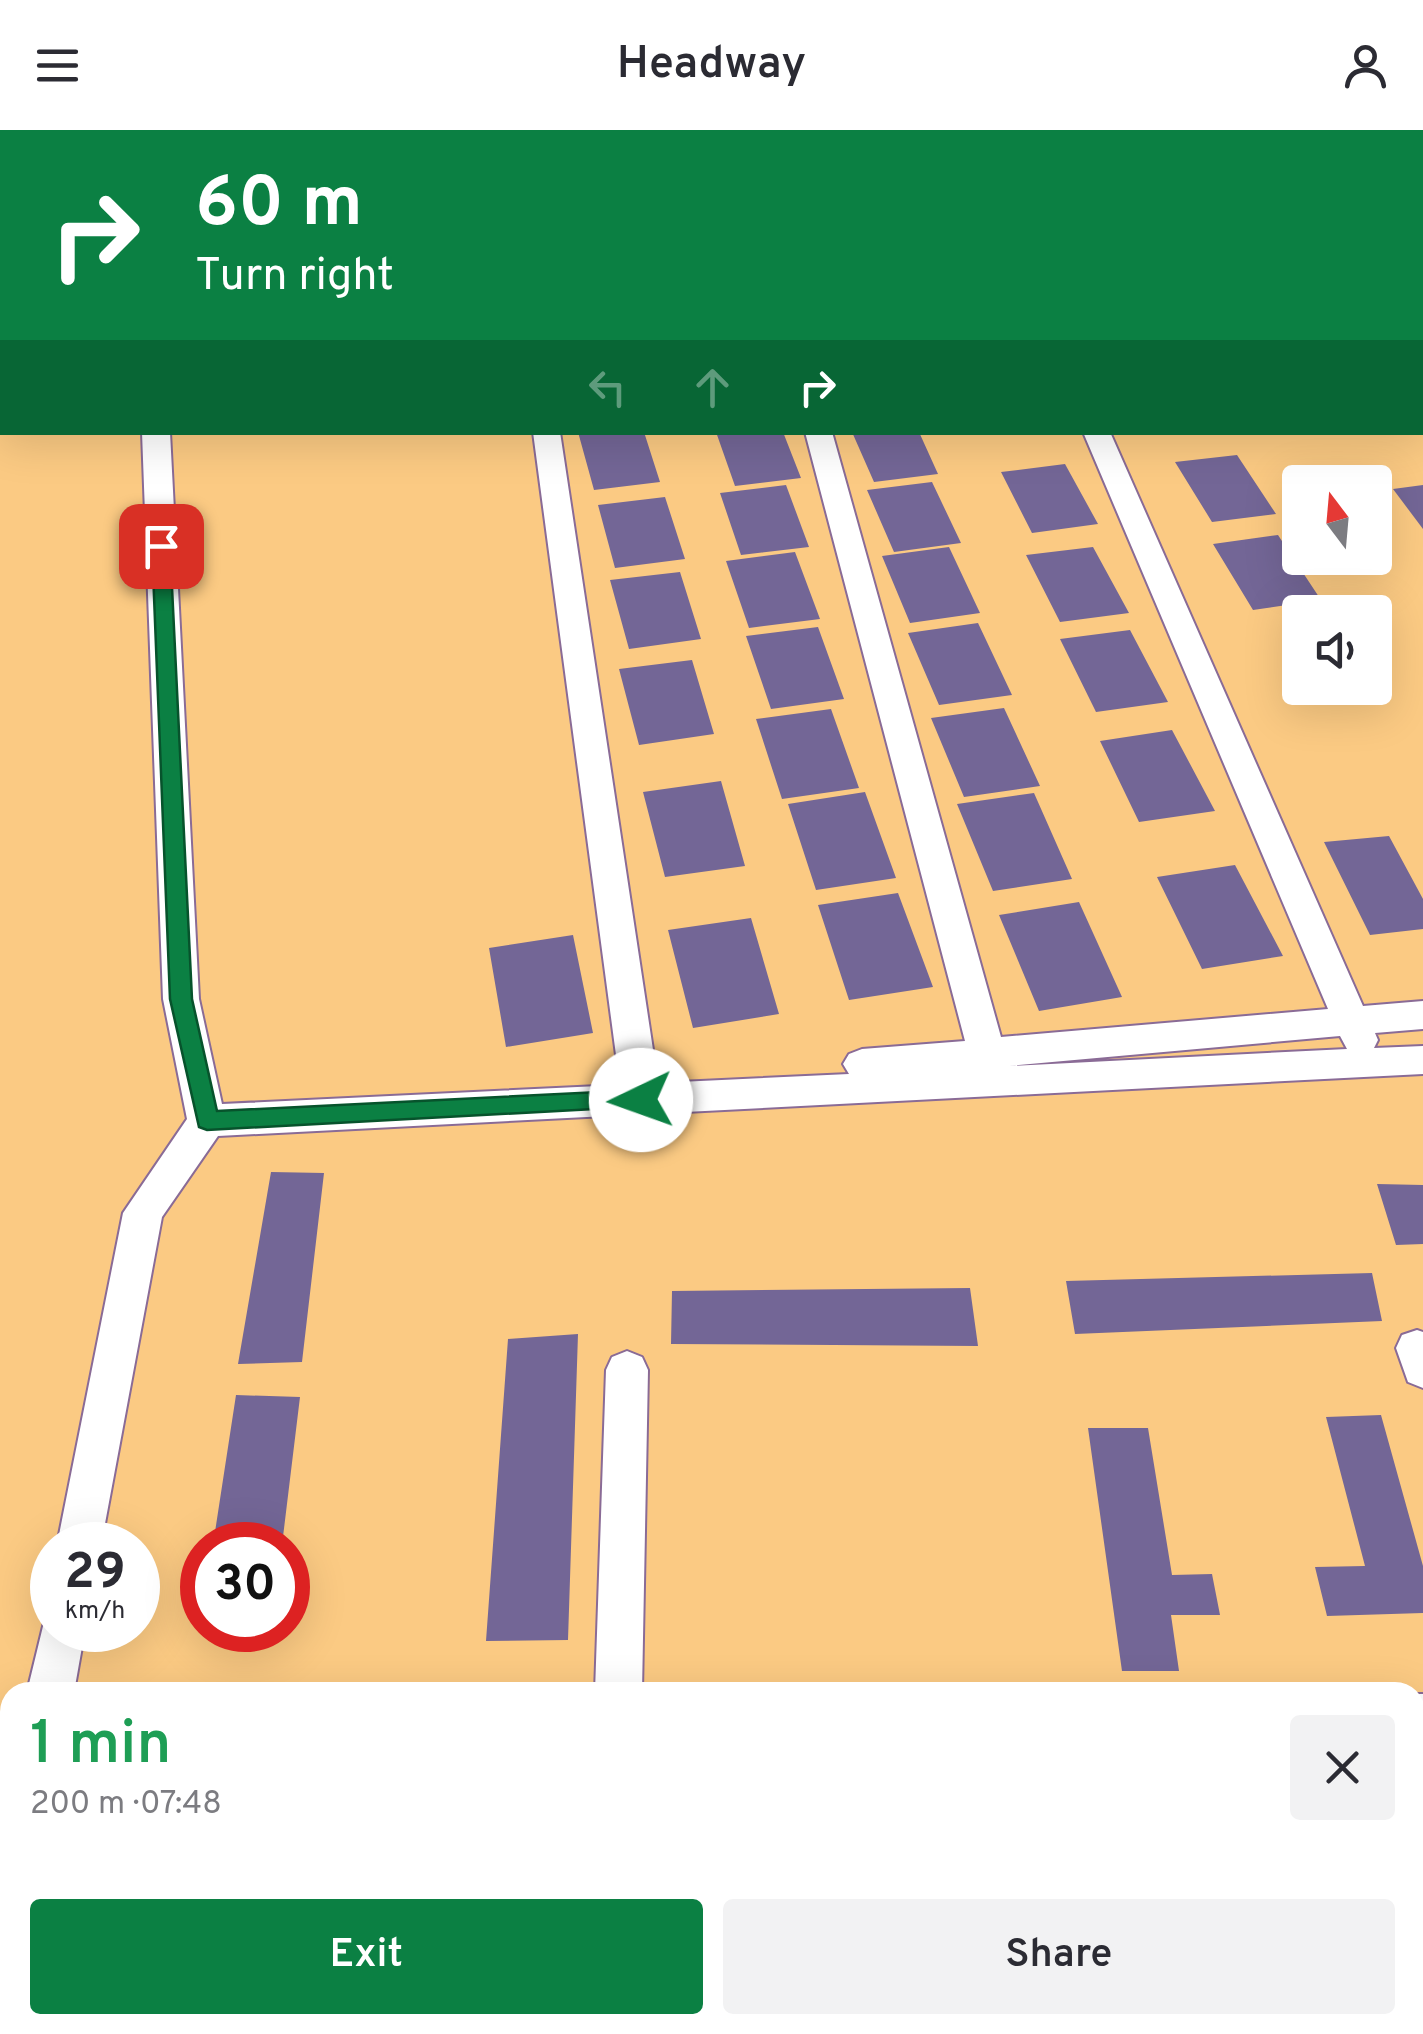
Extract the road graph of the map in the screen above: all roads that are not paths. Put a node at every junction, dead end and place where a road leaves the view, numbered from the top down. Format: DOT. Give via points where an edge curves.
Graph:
graph roads {
  1 [pos="156,435"];
  2 [pos="546,435"];
  3 [pos="819,435"];
  4 [pos="1097,435"];
  5 [pos="1423,1015"];
  6 [pos="1352,1021"];
  7 [pos="1423,1060"];
  8 [pos="1370,1063"];
  9 [pos="991,1067"];
  10 [pos="640,1091"];
  11 [pos="207,1121"];
  12 [pos="627,1370"];
  13 [pos="83,1522"];
  14 [pos="58,1652"];
  15 [pos="52,1682"];
  16 [pos="618,1682"];
  1 -- 11 [label="street" via="181,999"];
  2 -- 10 [label="street"];
  3 -- 9 [label="street"];
  4 -- 6 [label="street"];
  5 -- 6 [label="street"];
  6 -- 8 [label="street"];
  6 -- 9 [label="street"];
  7 -- 8 [label="street"];
  8 -- 9 [label="street"];
  9 -- 10 [label="street"];
  10 -- 11 [label="street"];
  11 -- 13 [label="street" via="143,1213"];
  12 -- 16 [label="street"];
  14 -- 15 [label="street"];
}
